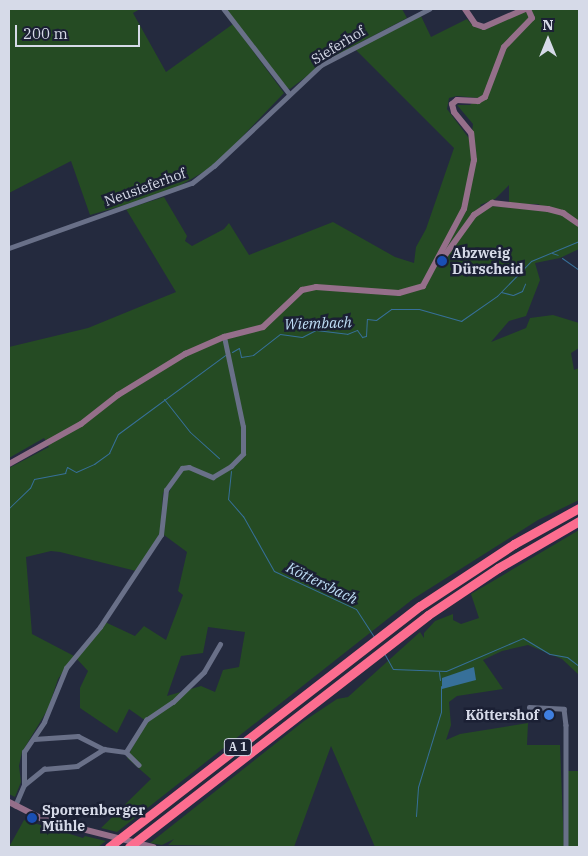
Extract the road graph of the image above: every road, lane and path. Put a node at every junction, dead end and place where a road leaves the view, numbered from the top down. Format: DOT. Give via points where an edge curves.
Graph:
graph roads {
  1 [pos="224,9"];
  2 [pos="429,9"];
  3 [pos="465,9"];
  4 [pos="527,9"];
  5 [pos="289,93"];
  6 [pos="579,224"];
  7 [pos="9,248"];
  8 [pos="438,259"];
  9 [pos="224,337"];
  10 [pos="9,464"];
  11 [pos="579,508"];
  12 [pos="579,521"];
  13 [pos="220,644"];
  14 [pos="529,707"];
  15 [pos="34,739"];
  16 [pos="104,749"];
  17 [pos="126,752"];
  18 [pos="139,766"];
  19 [pos="24,785"];
  20 [pos="12,804"];
  21 [pos="109,847"];
  22 [pos="129,847"];
  23 [pos="153,847"];
  24 [pos="566,847"];
  1 -- 5 [label="street"];
  2 -- 5 [label="street, Sieferhof" via="329,60"];
  3 -- 4 [label="main road" via="475,24 484,27"];
  4 -- 8 [label="main road" via="532,18 504,47 485,96 478,101 457,100 452,104 454,112 471,133 474,160 464,209"];
  5 -- 7 [label="street, Neusieferhof" via="214,166 192,183"];
  6 -- 8 [label="main road" via="563,213 548,209 492,204 474,215 443,258"];
  8 -- 9 [label="main road" via="427,281 417,289 383,294 310,288 296,293 263,327"];
  9 -- 10 [label="main road" via="151,374 81,424"];
  9 -- 15 [label="street" via="243,427 243,454 213,477 189,467 179,471 165,493 161,535 100,627 66,668"];
  11 -- 21 [label="highway, A 1" via="514,544 420,606"];
  12 -- 22 [label="highway, A 1" via="505,564 428,615"];
  13 -- 17 [label="street" via="204,672 173,702 146,720"];
  14 -- 24 [label="street" via="564,709"];
  15 -- 16 [label="street" via="78,736"];
  15 -- 19 [label="street" via="24,752"];
  16 -- 17 [label="street"];
  16 -- 19 [label="street" via="77,766 44,769"];
  17 -- 18 [label="street"];
  19 -- 20 [label="street"];
  20 -- 23 [label="main road" via="43,819"];
}
